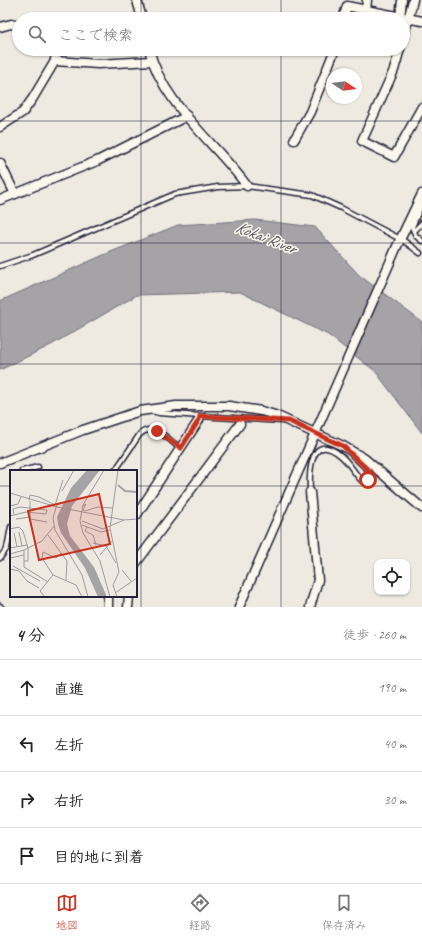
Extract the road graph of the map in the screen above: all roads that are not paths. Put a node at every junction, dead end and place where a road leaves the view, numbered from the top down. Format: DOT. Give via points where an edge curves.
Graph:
graph roads {
  1 [pos="137,0"];
  2 [pos="367,0"];
  3 [pos="402,0"];
  4 [pos="413,0"];
  5 [pos="366,10"];
  6 [pos="140,12"];
  7 [pos="345,12"];
  8 [pos="376,12"];
  9 [pos="401,12"];
  10 [pos="410,14"];
  11 [pos="410,19"];
  12 [pos="422,21"];
  13 [pos="12,24"];
  14 [pos="0,26"];
  15 [pos="55,56"];
  16 [pos="151,56"];
  17 [pos="332,56"];
  18 [pos="398,56"];
  19 [pos="55,60"];
  20 [pos="152,61"];
  21 [pos="422,107"];
  22 [pos="186,116"];
  23 [pos="0,126"];
  24 [pos="294,140"];
  25 [pos="0,163"];
  26 [pos="247,186"];
  27 [pos="15,194"];
  28 [pos="422,194"];
  29 [pos="0,200"];
  30 [pos="422,204"];
  31 [pos="422,223"];
  32 [pos="414,231"];
  33 [pos="399,242"];
  34 [pos="422,242"];
  35 [pos="420,254"];
  36 [pos="0,266"];
  37 [pos="147,410"];
  38 [pos="200,418"];
  39 [pos="241,421"];
  40 [pos="289,421"];
  41 [pos="316,430"];
  42 [pos="343,446"];
  43 [pos="181,448"];
  44 [pos="0,463"];
  45 [pos="38,467"];
  46 [pos="26,470"];
  47 [pos="116,470"];
  48 [pos="310,492"];
  49 [pos="422,508"];
  50 [pos="137,514"];
  51 [pos="10,532"];
  52 [pos="0,558"];
  53 [pos="137,562"];
  54 [pos="129,597"];
  55 [pos="128,607"];
  56 [pos="239,607"];
  57 [pos="310,607"];
  1 -- 6 [label="street"];
  2 -- 5 [label="street"];
  3 -- 9 [label="street"];
  4 -- 10 [label="street"];
  5 -- 7 [label="street" via="347,6"];
  5 -- 8 [label="street"];
  11 -- 12 [label="street"];
  13 -- 14 [label="street"];
  15 -- 19 [label="street"];
  16 -- 20 [label="street"];
  17 -- 24 [label="street" via="310,112"];
  18 -- 21 [label="street" via="362,141 394,157"];
  19 -- 20 [label="street" via="98,64"];
  19 -- 23 [label="street" via="34,98 22,112"];
  20 -- 22 [label="street" via="172,99"];
  22 -- 26 [label="street"];
  22 -- 27 [label="street" via="97,161"];
  25 -- 27 [label="street"];
  26 -- 33 [label="lane" via="312,195 341,208"];
  26 -- 36 [label="lane" via="218,187 175,194 33,255"];
  27 -- 29 [label="street"];
  28 -- 33 [label="street"];
  30 -- 32 [label="lane" via="413,222"];
  31 -- 32 [label="lane"];
  32 -- 34 [label="lane"];
  33 -- 35 [label="lane"];
  33 -- 41 [label="street"];
  37 -- 38 [label="lane"];
  37 -- 40 [label="street" via="176,406 229,406 261,411"];
  37 -- 44 [label="street" via="83,430"];
  38 -- 39 [label="lane"];
  38 -- 43 [label="street"];
  39 -- 40 [label="lane"];
  39 -- 53 [label="street"];
  40 -- 41 [label="street"];
  41 -- 42 [label="street"];
  41 -- 56 [label="street"];
  42 -- 48 [label="lane" via="372,477 362,481 340,455 321,447 317,449 312,462"];
  42 -- 49 [label="street" via="365,459"];
  43 -- 47 [label="lane" via="157,431 143,431"];
  43 -- 50 [label="street"];
  45 -- 46 [label="lane"];
  48 -- 57 [label="street" via="318,580"];
  51 -- 52 [label="lane" via="7,548"];
  54 -- 55 [label="street"];
}
